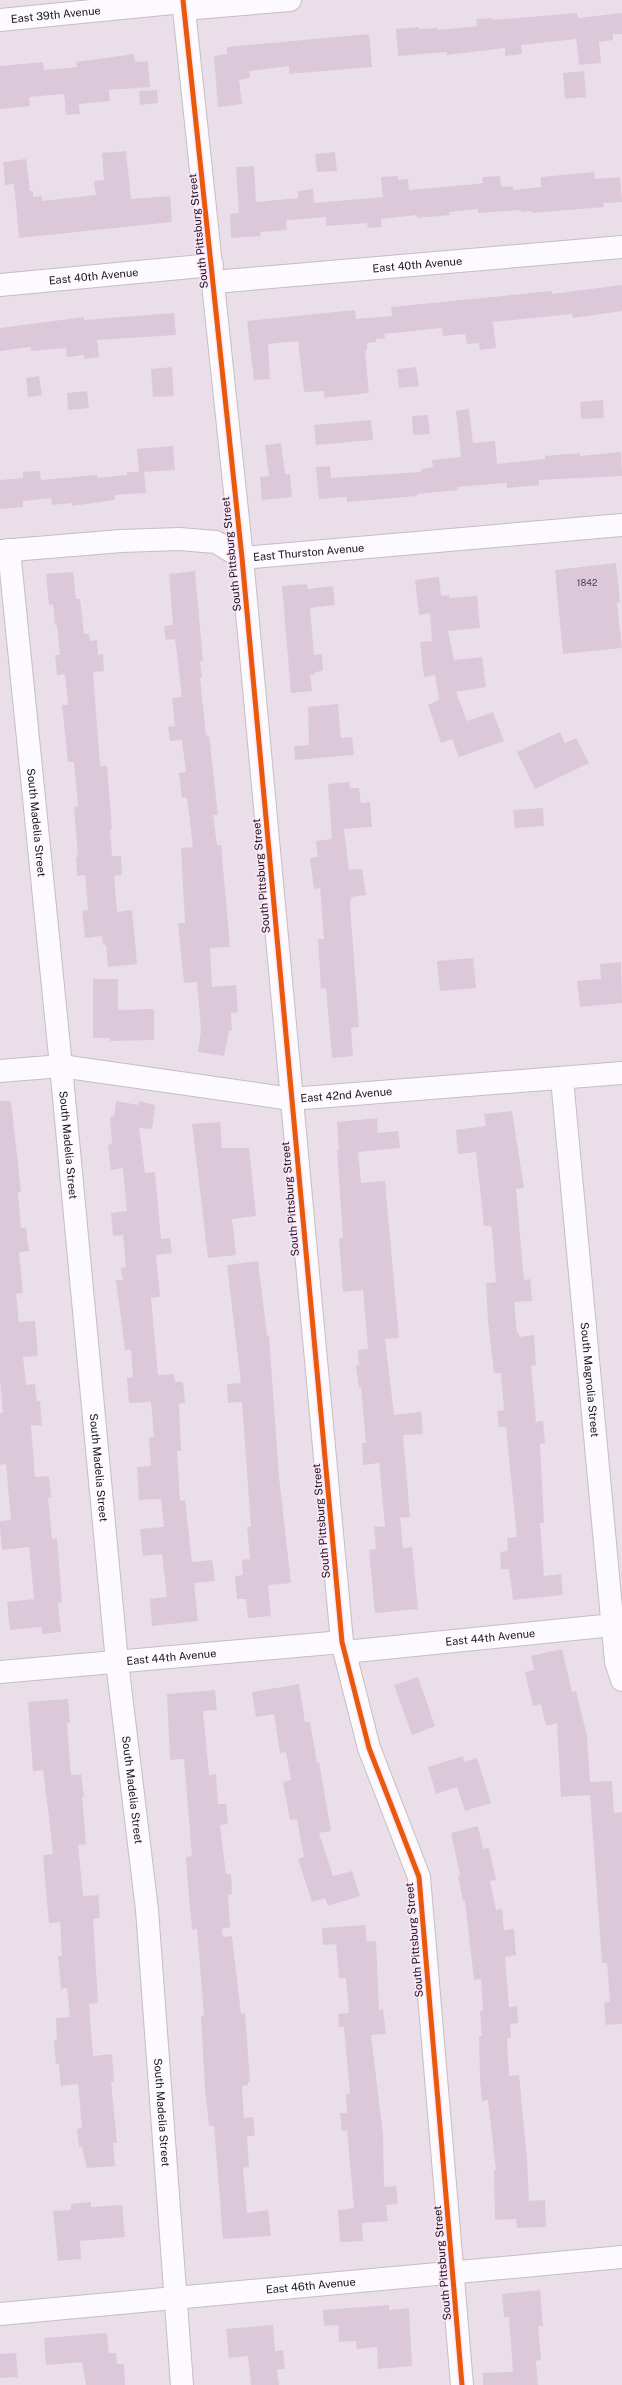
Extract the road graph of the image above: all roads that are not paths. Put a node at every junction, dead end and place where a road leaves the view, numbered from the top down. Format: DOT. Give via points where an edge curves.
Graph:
graph roads {
  1 [pos="290,0"];
  2 [pos="184,4"];
  3 [pos="0,20"];
  4 [pos="622,247"];
  5 [pos="213,274"];
  6 [pos="0,285"];
  7 [pos="622,525"];
  8 [pos="4,551"];
  9 [pos="242,558"];
  10 [pos="61,1066"];
  11 [pos="0,1072"];
  12 [pos="622,1073"];
  13 [pos="562,1079"];
  14 [pos="291,1099"];
  15 [pos="613,1625"];
  16 [pos="343,1647"];
  17 [pos="116,1662"];
  18 [pos="0,1672"];
  19 [pos="622,1680"];
  20 [pos="622,2257"];
  21 [pos="454,2272"];
  22 [pos="175,2298"];
  23 [pos="0,2314"];
  24 [pos="182,2385"];
  25 [pos="462,2385"];
  1 -- 2 [label="street, East 39th Avenue"];
  2 -- 3 [label="street, East 39th Avenue"];
  2 -- 5 [label="street, South Pittsburg Street"];
  4 -- 5 [label="street, East 40th Avenue"];
  5 -- 6 [label="street, East 40th Avenue"];
  5 -- 9 [label="street, South Pittsburg Street"];
  7 -- 9 [label="street, East Thurston Avenue"];
  8 -- 9 [label="street, East Thurston Avenue" via="179,539 216,542"];
  8 -- 10 [label="street, South Madelia Street"];
  9 -- 14 [label="street, South Pittsburg Street"];
  10 -- 11 [label="street, East 42nd Avenue"];
  10 -- 14 [label="street, East 42nd Avenue"];
  10 -- 17 [label="street, South Madelia Street"];
  12 -- 13 [label="street, East 42nd Avenue"];
  13 -- 14 [label="street, East 42nd Avenue"];
  13 -- 15 [label="street, South Magnolia Street"];
  14 -- 16 [label="street, South Pittsburg Street"];
  15 -- 16 [label="street, East 44th Avenue"];
  15 -- 19 [label="street, South Magnolia Street" via="616,1662"];
  16 -- 17 [label="street, East 44th Avenue"];
  16 -- 21 [label="street, South Pittsburg Street" via="369,1748 419,1877"];
  17 -- 18 [label="street, East 44th Avenue"];
  17 -- 22 [label="street, South Madelia Street" via="147,1910"];
  20 -- 21 [label="street, East 46th Avenue"];
  21 -- 22 [label="street, East 46th Avenue"];
  21 -- 25 [label="street, South Pittsburg Street"];
  22 -- 23 [label="street, East 46th Avenue"];
  22 -- 24 [label="street, South Madelia Street"];
}
